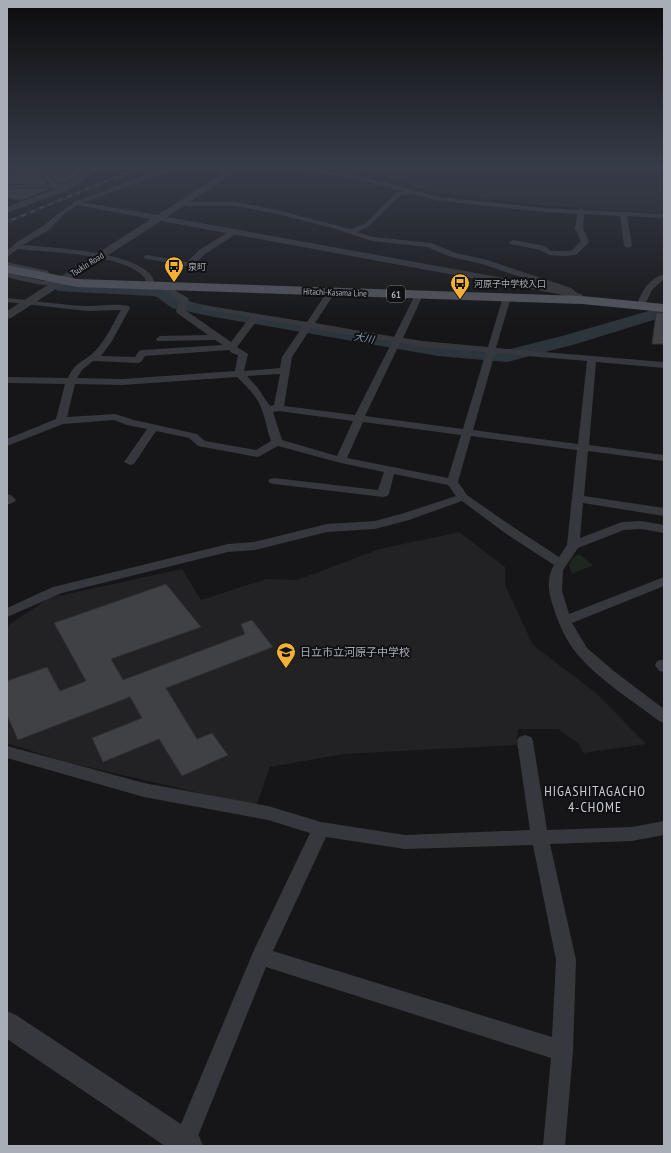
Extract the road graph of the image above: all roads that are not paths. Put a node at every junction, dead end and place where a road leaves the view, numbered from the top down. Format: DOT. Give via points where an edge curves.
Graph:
graph roads {
  1 [pos="56,219"];
  2 [pos="158,219"];
  3 [pos="163,219"];
  4 [pos="306,219"];
  5 [pos="373,219"];
  6 [pos="580,219"];
  7 [pos="624,219"];
  8 [pos="235,232"];
  9 [pos="350,232"];
  10 [pos="512,242"];
  11 [pos="628,246"];
  12 [pos="18,247"];
  13 [pos="7,255"];
  14 [pos="148,256"];
  15 [pos="100,257"];
  16 [pos="7,264"];
  17 [pos="7,269"];
  18 [pos="7,274"];
  19 [pos="664,276"];
  20 [pos="60,281"];
  21 [pos="151,285"];
  22 [pos="167,285"];
  23 [pos="332,292"];
  24 [pos="419,295"];
  25 [pos="507,297"];
  26 [pos="580,298"];
  27 [pos="7,300"];
  28 [pos="29,302"];
  29 [pos="641,305"];
  30 [pos="205,307"];
  31 [pos="664,308"];
  32 [pos="7,316"];
  33 [pos="254,318"];
  34 [pos="308,327"];
  35 [pos="215,337"];
  36 [pos="160,340"];
  37 [pos="396,343"];
  38 [pos="232,347"];
  39 [pos="492,353"];
  40 [pos="92,358"];
  41 [pos="592,359"];
  42 [pos="664,365"];
  43 [pos="284,371"];
  44 [pos="239,374"];
  45 [pos="7,380"];
  46 [pos="71,382"];
  47 [pos="279,408"];
  48 [pos="267,409"];
  49 [pos="359,418"];
  50 [pos="61,421"];
  51 [pos="153,428"];
  52 [pos="468,432"];
  53 [pos="7,442"];
  54 [pos="277,442"];
  55 [pos="583,448"];
  56 [pos="664,458"];
  57 [pos="341,460"];
  58 [pos="130,462"];
  59 [pos="390,470"];
  60 [pos="274,481"];
  61 [pos="452,482"];
  62 [pos="7,497"];
  63 [pos="463,497"];
  64 [pos="578,499"];
  65 [pos="7,501"];
  66 [pos="664,512"];
  67 [pos="664,529"];
  68 [pos="573,545"];
  69 [pos="560,563"];
  70 [pos="664,581"];
  71 [pos="7,613"];
  72 [pos="564,621"];
  73 [pos="664,717"];
  74 [pos="525,740"];
  75 [pos="7,752"];
  76 [pos="664,828"];
  77 [pos="321,829"];
  78 [pos="540,838"];
  79 [pos="261,956"];
  80 [pos="7,1024"];
  81 [pos="562,1051"];
  82 [pos="186,1144"];
  83 [pos="554,1146"];
  1 -- 12 [label="street"];
  2 -- 15 [label="street, Tsukin Road"];
  3 -- 8 [label="street"];
  4 -- 9 [label="street"];
  5 -- 9 [label="street" via="367,225"];
  6 -- 10 [label="street" via="579,229 585,241 573,254 550,253 542,248"];
  7 -- 11 [label="street"];
  8 -- 14 [label="street" via="202,252 189,265"];
  8 -- 26 [label="street"];
  9 -- 26 [label="street" via="372,239 428,246 484,262 568,290"];
  12 -- 13 [label="street"];
  12 -- 15 [label="street"];
  15 -- 20 [label="street, Tsukin Road"];
  15 -- 21 [label="street" via="124,262 137,268 148,276"];
  16 -- 20 [label="street" via="56,276"];
  17 -- 20 [label="main road, Hitachi-Kasama Line / 61"];
  18 -- 20 [label="street" via="44,283"];
  19 -- 29 [label="street" via="651,285 644,294"];
  20 -- 21 [label="main road, Hitachi-Kasama Line / 61"];
  20 -- 28 [label="street, Tsukin Road"];
  21 -- 22 [label="main road, Hitachi-Kasama Line / 61"];
  22 -- 23 [label="main road, Hitachi-Kasama Line / 61"];
  22 -- 35 [label="street" via="169,290 185,300 180,311"];
  23 -- 24 [label="main road, Hitachi-Kasama Line / 61"];
  23 -- 34 [label="street"];
  24 -- 25 [label="main road, Hitachi-Kasama Line / 61"];
  24 -- 37 [label="street"];
  25 -- 26 [label="main road, Hitachi-Kasama Line / 61"];
  25 -- 39 [label="street"];
  26 -- 29 [label="main road, Hitachi-Kasama Line / 61"];
  27 -- 28 [label="street"];
  28 -- 32 [label="street, Tsukin Road"];
  28 -- 40 [label="street" via="80,308 126,308 101,350"];
  29 -- 31 [label="main road, Hitachi-Kasama Line / 61"];
  30 -- 33 [label="street"];
  33 -- 34 [label="street"];
  33 -- 38 [label="street"];
  34 -- 37 [label="street"];
  34 -- 43 [label="street" via="287,357"];
  35 -- 36 [label="street"];
  35 -- 38 [label="street"];
  37 -- 39 [label="street"];
  37 -- 49 [label="street"];
  38 -- 40 [label="street" via="142,353 138,360"];
  38 -- 44 [label="street" via="243,354"];
  39 -- 41 [label="street" via="512,352"];
  39 -- 52 [label="street"];
  40 -- 46 [label="street" via="83,364"];
  41 -- 42 [label="street"];
  41 -- 55 [label="street"];
  43 -- 44 [label="street"];
  43 -- 47 [label="street"];
  44 -- 46 [label="street" via="123,382"];
  44 -- 48 [label="street" via="254,389"];
  45 -- 46 [label="street"];
  46 -- 50 [label="street" via="64,400"];
  47 -- 48 [label="street"];
  47 -- 49 [label="street"];
  48 -- 54 [label="street"];
  49 -- 52 [label="street"];
  49 -- 57 [label="street"];
  50 -- 51 [label="street" via="116,416 131,424"];
  50 -- 53 [label="street"];
  51 -- 54 [label="street" via="193,436 202,444 258,454"];
  51 -- 58 [label="street"];
  52 -- 55 [label="street"];
  52 -- 61 [label="street"];
  54 -- 57 [label="street"];
  55 -- 56 [label="street"];
  55 -- 64 [label="street"];
  57 -- 59 [label="street"];
  59 -- 60 [label="street" via="384,494"];
  59 -- 61 [label="street"];
  61 -- 63 [label="street"];
  62 -- 65 [label="street" via="10,500"];
  63 -- 69 [label="street"];
  63 -- 71 [label="street" via="375,525 327,528 255,546 228,548 58,590"];
  64 -- 66 [label="street"];
  64 -- 68 [label="street"];
  67 -- 68 [label="street" via="641,524 622,526"];
  68 -- 69 [label="street"];
  69 -- 72 [label="street" via="556,591"];
  70 -- 72 [label="street"];
  72 -- 73 [label="street" via="582,651"];
  74 -- 78 [label="street"];
  75 -- 77 [label="street" via="144,790 268,812"];
  76 -- 78 [label="street" via="632,834"];
  77 -- 78 [label="street" via="405,842"];
  77 -- 79 [label="street"];
  78 -- 81 [label="street" via="566,960"];
  79 -- 81 [label="street"];
  79 -- 82 [label="street"];
  80 -- 82 [label="street"];
  81 -- 83 [label="street"];
}
